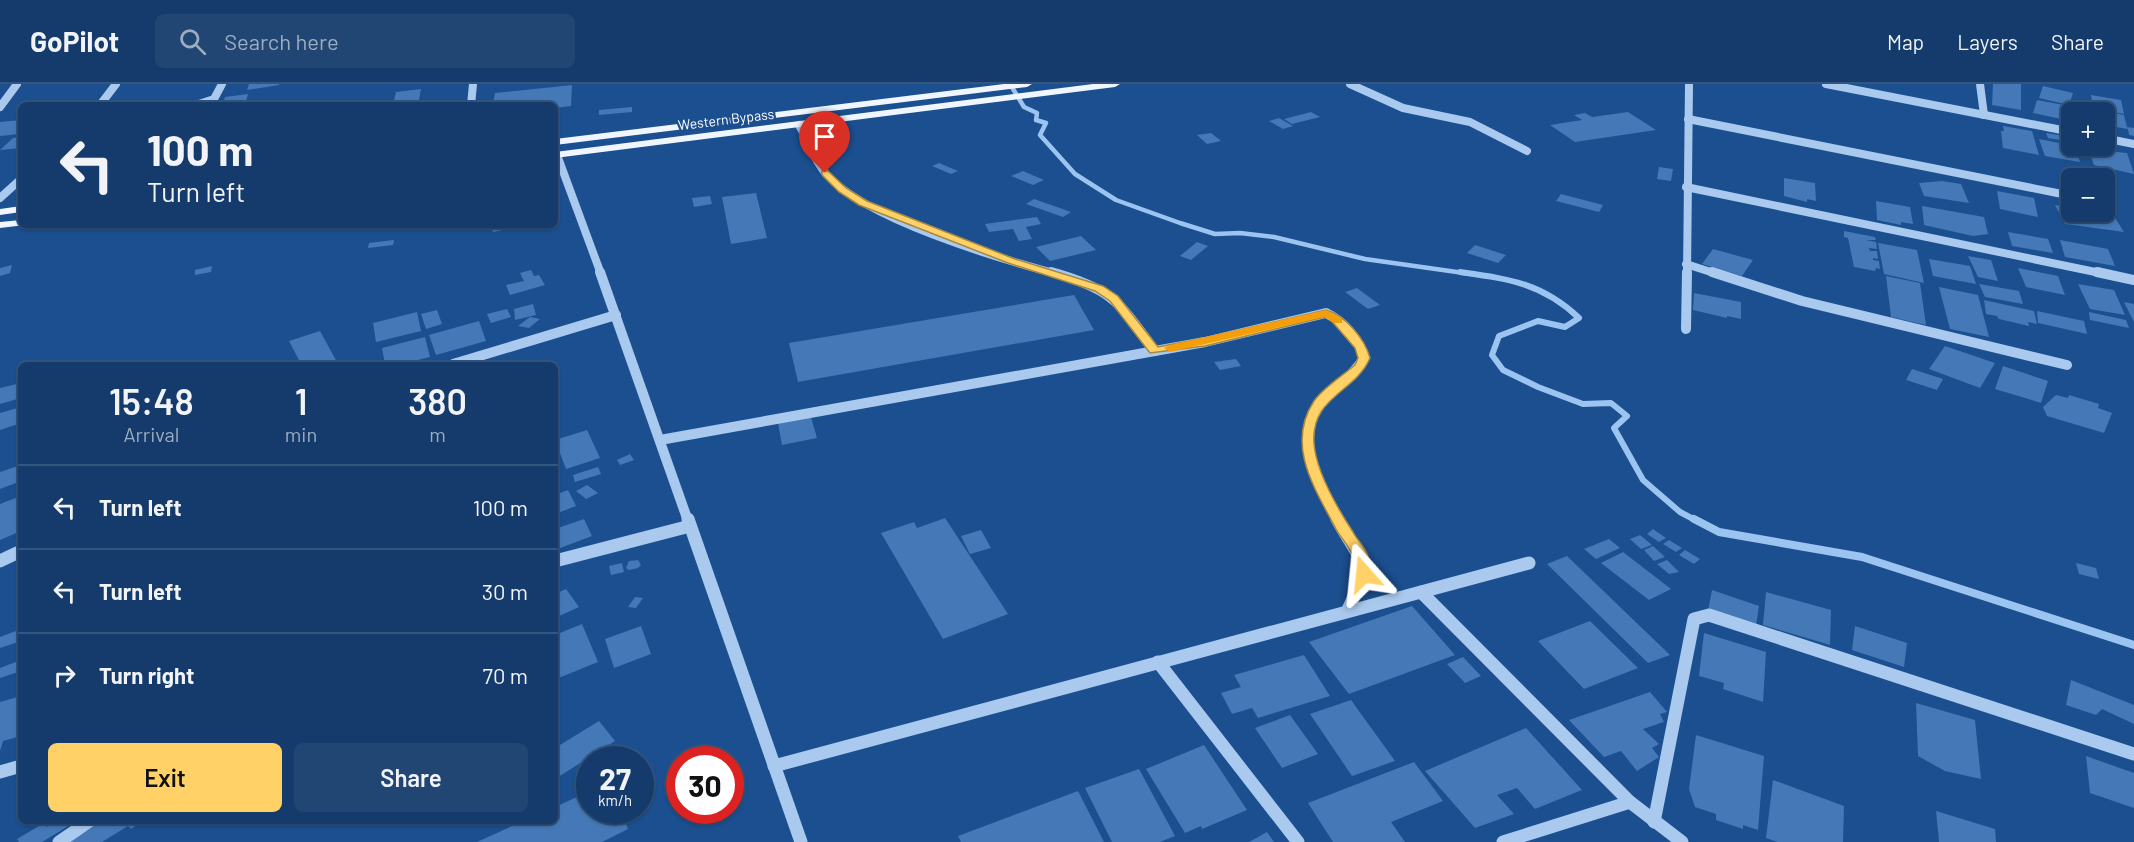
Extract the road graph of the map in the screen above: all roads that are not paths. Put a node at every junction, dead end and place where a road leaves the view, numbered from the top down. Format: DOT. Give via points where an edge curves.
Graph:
graph roads {
  1 [pos="17,84"];
  2 [pos="116,84"];
  3 [pos="222,84"];
  4 [pos="473,84"];
  5 [pos="1027,84"];
  6 [pos="1115,84"];
  7 [pos="1350,84"];
  8 [pos="1689,84"];
  9 [pos="1826,84"];
  10 [pos="1980,84"];
  11 [pos="102,102"];
  12 [pos="205,102"];
  13 [pos="471,102"];
  14 [pos="0,107"];
  15 [pos="1983,115"];
  16 [pos="1688,119"];
  17 [pos="799,125"];
  18 [pos="2061,130"];
  19 [pos="2115,140"];
  20 [pos="558,142"];
  21 [pos="2134,144"];
  22 [pos="1527,151"];
  23 [pos="558,155"];
  24 [pos="558,160"];
  25 [pos="18,182"];
  26 [pos="1686,187"];
  27 [pos="2061,194"];
  28 [pos="0,198"];
  29 [pos="18,209"];
  30 [pos="0,212"];
  31 [pos="18,223"];
  32 [pos="0,225"];
  33 [pos="1686,264"];
  34 [pos="2134,280"];
  35 [pos="616,315"];
  36 [pos="1686,329"];
  37 [pos="1155,351"];
  38 [pos="460,362"];
  39 [pos="2067,365"];
  40 [pos="660,440"];
  41 [pos="690,526"];
  42 [pos="18,552"];
  43 [pos="558,560"];
  44 [pos="0,561"];
  45 [pos="1529,563"];
  46 [pos="1421,592"];
  47 [pos="1348,610"];
  48 [pos="1158,662"];
  49 [pos="2134,754"];
  50 [pos="774,766"];
  51 [pos="18,767"];
  52 [pos="0,772"];
  53 [pos="1630,802"];
  54 [pos="1654,822"];
  55 [pos="85,824"];
  56 [pos="59,842"];
  57 [pos="801,842"];
  58 [pos="1298,842"];
  59 [pos="1503,842"];
  60 [pos="1683,842"];
  1 -- 14 [label="street"];
  2 -- 11 [label="street"];
  3 -- 12 [label="street" via="214,99"];
  4 -- 13 [label="street"];
  5 -- 20 [label="main road, Western Bypass"];
  6 -- 17 [label="main road, Western Bypass"];
  7 -- 22 [label="street" via="1403,108 1470,122"];
  8 -- 16 [label="street"];
  9 -- 15 [label="street"];
  10 -- 15 [label="street"];
  15 -- 18 [label="street"];
  16 -- 26 [label="street"];
  16 -- 27 [label="street"];
  17 -- 23 [label="main road, Western Bypass"];
  17 -- 37 [label="street" via="825,173 842,190 863,203 929,230 1099,288 1114,299"];
  19 -- 21 [label="street"];
  24 -- 35 [label="street"];
  25 -- 28 [label="street"];
  26 -- 33 [label="street"];
  26 -- 34 [label="street"];
  29 -- 30 [label="main road"];
  31 -- 32 [label="main road"];
  33 -- 36 [label="street"];
  33 -- 39 [label="street" via="1810,303"];
  35 -- 38 [label="street"];
  35 -- 40 [label="street"];
  37 -- 40 [label="street"];
  37 -- 47 [label="street" via="1326,313 1361,347 1364,358 1360,367 1320,402 1308,426 1314,471 1360,556 1364,574"];
  40 -- 41 [label="street"];
  41 -- 43 [label="street"];
  41 -- 50 [label="street"];
  42 -- 44 [label="street"];
  45 -- 46 [label="street"];
  46 -- 47 [label="street"];
  46 -- 53 [label="street"];
  47 -- 48 [label="street"];
  48 -- 50 [label="street"];
  48 -- 58 [label="street"];
  49 -- 54 [label="street" via="1709,615 1699,616 1694,619"];
  50 -- 57 [label="street"];
  51 -- 52 [label="street"];
  53 -- 54 [label="street"];
  53 -- 59 [label="street"];
  54 -- 60 [label="street"];
  55 -- 56 [label="street"];
}
